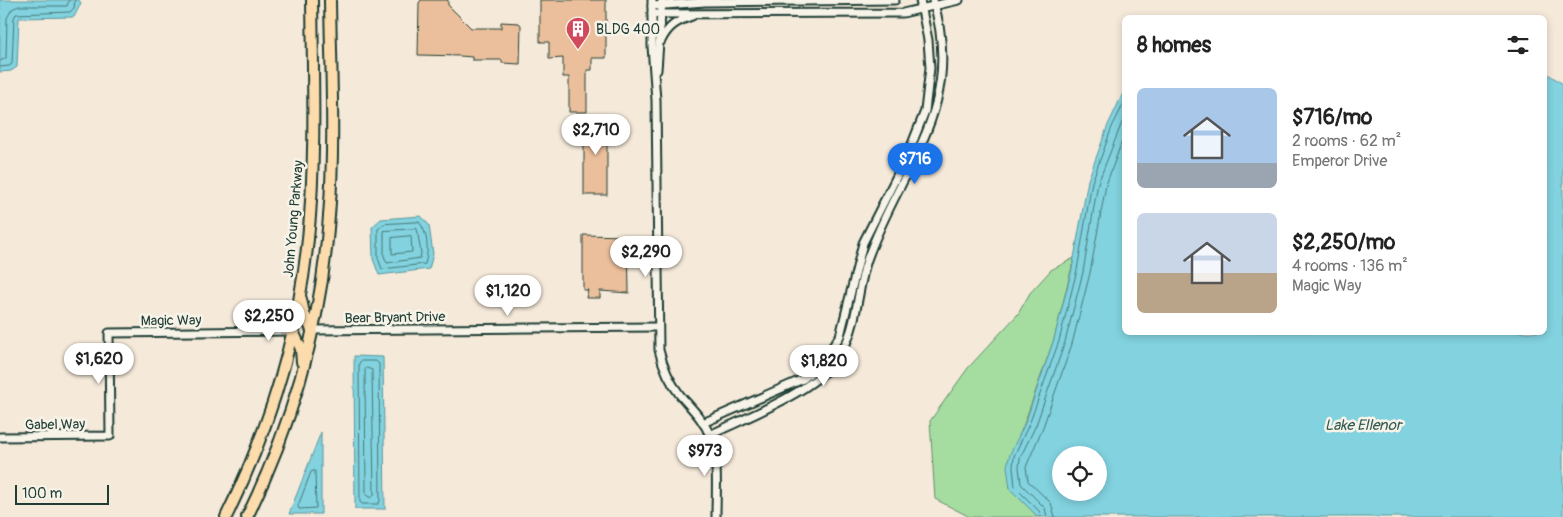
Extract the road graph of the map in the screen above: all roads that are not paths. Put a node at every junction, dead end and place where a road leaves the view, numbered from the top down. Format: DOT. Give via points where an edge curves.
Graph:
graph roads {
  1 [pos="312,0"];
  2 [pos="330,0"];
  3 [pos="690,0"];
  4 [pos="886,0"];
  5 [pos="895,0"];
  6 [pos="920,0"];
  7 [pos="959,0"];
  8 [pos="662,2"];
  9 [pos="705,2"];
  10 [pos="652,3"];
  11 [pos="934,3"];
  12 [pos="922,9"];
  13 [pos="886,13"];
  14 [pos="652,14"];
  15 [pos="661,14"];
  16 [pos="699,14"];
  17 [pos="659,46"];
  18 [pos="656,100"];
  19 [pos="300,293"];
  20 [pos="657,327"];
  21 [pos="312,330"];
  22 [pos="293,331"];
  23 [pos="303,370"];
  24 [pos="703,423"];
  25 [pos="110,436"];
  26 [pos="710,436"];
  27 [pos="0,437"];
  28 [pos="226,517"];
  29 [pos="247,517"];
  30 [pos="716,517"];
  1 -- 19 [label="highway, John Young Parkway" via="312,184"];
  2 -- 21 [label="highway" via="330,197 324,269"];
  3 -- 9 [label="street"];
  4 -- 5 [label="street"];
  4 -- 9 [label="street"];
  4 -- 13 [label="street"];
  6 -- 12 [label="street"];
  7 -- 11 [label="street"];
  8 -- 9 [label="street"];
  8 -- 10 [label="street"];
  8 -- 15 [label="street"];
  10 -- 14 [label="street"];
  11 -- 12 [label="street"];
  11 -- 26 [label="street" via="942,62 937,104 929,132 868,259 846,346 825,373 809,385"];
  12 -- 13 [label="street"];
  12 -- 24 [label="street" via="930,68 925,111 908,154 863,243 840,336 819,366 803,379"];
  13 -- 16 [label="street"];
  14 -- 15 [label="street"];
  14 -- 18 [label="street"];
  15 -- 16 [label="street"];
  15 -- 17 [label="street"];
  16 -- 17 [label="street" via="673,24 664,33"];
  17 -- 18 [label="street"];
  18 -- 20 [label="street"];
  19 -- 21 [label="highway" via="304,314"];
  19 -- 22 [label="highway, John Young Parkway"];
  20 -- 21 [label="street, Bear Bryant Drive"];
  20 -- 24 [label="street" via="659,350 670,381"];
  21 -- 23 [label="highway"];
  22 -- 23 [label="highway"];
  22 -- 25 [label="street, Magic Way" via="109,333"];
  22 -- 28 [label="highway, John Young Parkway" via="261,435"];
  23 -- 29 [label="highway" via="274,456"];
  24 -- 26 [label="street"];
  25 -- 27 [label="street, Gabel Way"];
  26 -- 30 [label="street" via="716,471"];
}
